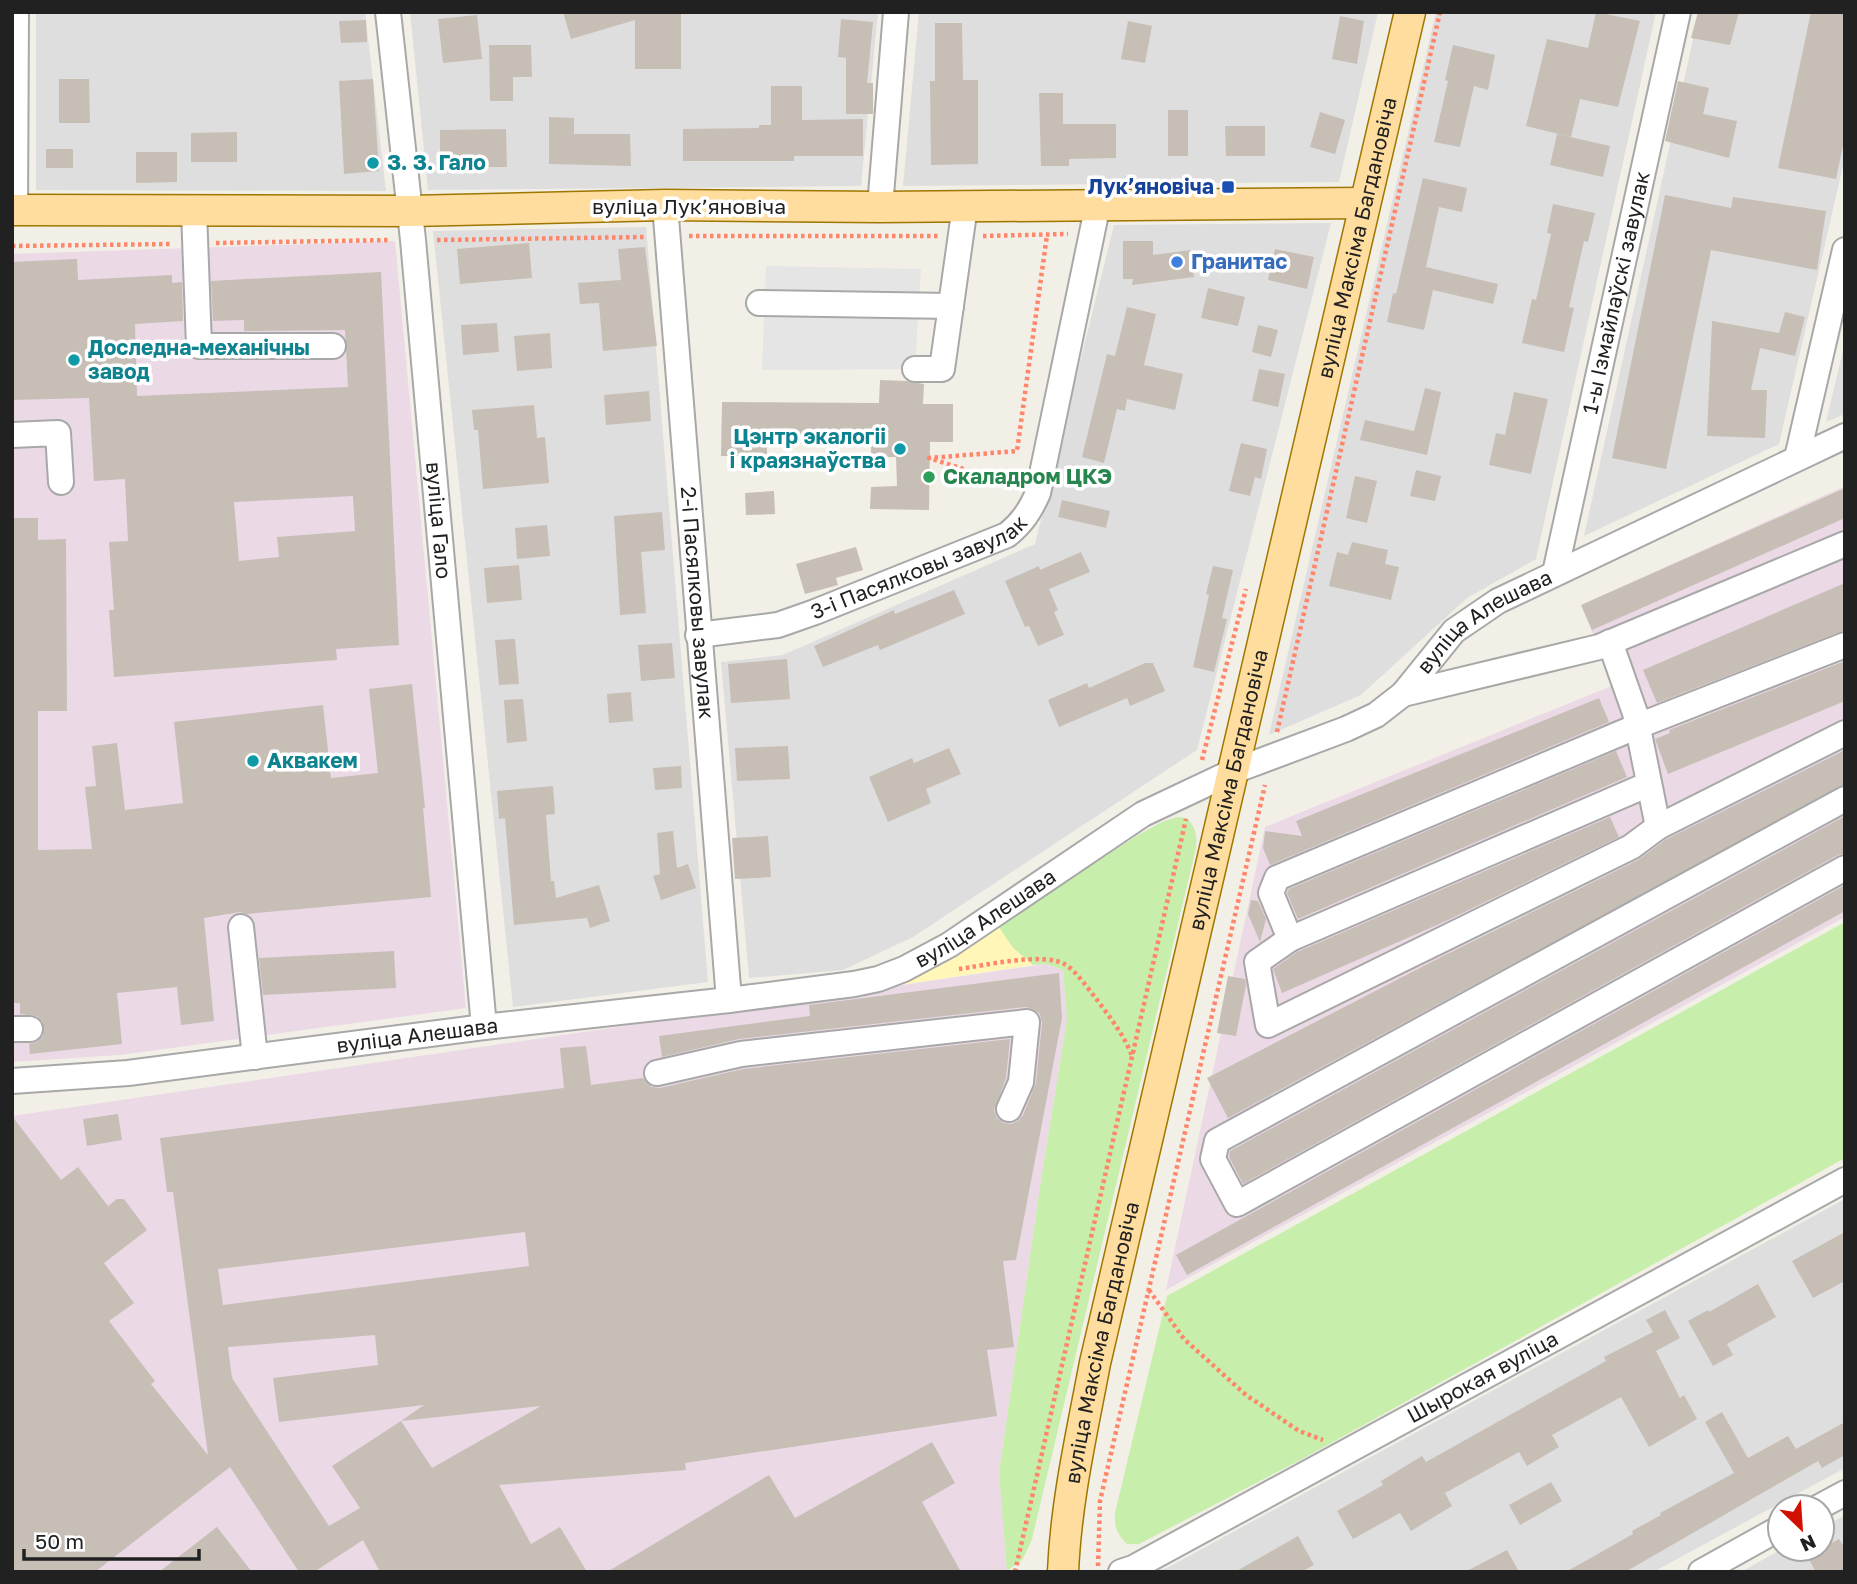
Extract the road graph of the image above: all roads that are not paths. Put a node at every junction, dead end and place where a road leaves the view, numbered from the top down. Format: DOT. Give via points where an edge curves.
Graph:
graph roads {
  1 [pos="16,12"];
  2 [pos="388,12"];
  3 [pos="896,12"];
  4 [pos="1410,12"];
  5 [pos="1678,12"];
  6 [pos="1365,203"];
  7 [pos="1098,204"];
  8 [pos="665,205"];
  9 [pos="965,206"];
  10 [pos="880,207"];
  11 [pos="14,210"];
  12 [pos="194,211"];
  13 [pos="410,211"];
  14 [pos="1845,250"];
  15 [pos="759,303"];
  16 [pos="951,306"];
  17 [pos="333,346"];
  18 [pos="915,369"];
  19 [pos="12,435"];
  20 [pos="1845,436"];
  21 [pos="1797,458"];
  22 [pos="61,482"];
  23 [pos="1845,544"];
  24 [pos="1555,573"];
  25 [pos="698,635"];
  26 [pos="1610,642"];
  27 [pos="1845,645"];
  28 [pos="1403,694"];
  29 [pos="1638,726"];
  30 [pos="1845,733"];
  31 [pos="1234,771"];
  32 [pos="1649,783"];
  33 [pos="1845,799"];
  34 [pos="1658,827"];
  35 [pos="1845,868"];
  36 [pos="241,927"];
  37 [pos="1290,939"];
  38 [pos="729,1000"];
  39 [pos="484,1027"];
  40 [pos="256,1056"];
  41 [pos="657,1073"];
  42 [pos="12,1080"];
  43 [pos="1009,1109"];
  44 [pos="1845,1180"];
  45 [pos="1766,1536"];
  46 [pos="1063,1572"];
  47 [pos="1121,1572"];
  48 [pos="1701,1572"];
  1 -- 11 [label="street"];
  2 -- 13 [label="street, вуліца Гало"];
  3 -- 10 [label="street"];
  4 -- 6 [label="main road, вуліца Максіма Багдановіча"];
  5 -- 24 [label="street, 1-ы Ізмайлаўскі завулак"];
  6 -- 7 [label="main road, вуліца Лукʼяновіча"];
  6 -- 31 [label="main road, вуліца Максіма Багдановіча"];
  7 -- 9 [label="main road, вуліца Лукʼяновіча"];
  7 -- 25 [label="street, 3-і Пасялковы завулак" via="1038,493 1021,524 1007,535 778,625"];
  8 -- 10 [label="main road, вуліца Лукʼяновіча"];
  8 -- 13 [label="main road, вуліца Лукʼяновіча"];
  8 -- 25 [label="street, 2-і Пасялковы завулак"];
  9 -- 10 [label="main road, вуліца Лукʼяновіча"];
  9 -- 16 [label="street"];
  11 -- 12 [label="main road, вуліца Лукʼяновіча"];
  12 -- 13 [label="main road, вуліца Лукʼяновіча"];
  12 -- 17 [label="street" via="199,346"];
  13 -- 39 [label="street, вуліца Гало"];
  14 -- 21 [label="street"];
  15 -- 16 [label="street"];
  16 -- 18 [label="street" via="942,369"];
  19 -- 22 [label="street" via="58,433"];
  20 -- 21 [label="street, вуліца Алешава"];
  21 -- 24 [label="street, вуліца Алешава"];
  23 -- 26 [label="street"];
  24 -- 28 [label="street, вуліца Алешава" via="1464,622"];
  25 -- 38 [label="street, 2-і Пасялковы завулак"];
  26 -- 28 [label="street"];
  26 -- 29 [label="street"];
  27 -- 29 [label="street"];
  28 -- 31 [label="street, вуліца Алешава" via="1363,722"];
  29 -- 32 [label="street"];
  29 -- 37 [label="street" via="1277,878 1271,893"];
  30 -- 34 [label="street"];
  31 -- 38 [label="street, вуліца Алешава" via="1121,827 949,945 904,969 854,984"];
  31 -- 46 [label="main road, вуліца Максіма Багдановіча" via="1095,1363 1073,1482"];
  32 -- 34 [label="street"];
  32 -- 37 [label="street"];
  33 -- 35 [label="street" via="1217,1141 1213,1159 1237,1204"];
  34 -- 37 [label="street" via="1631,847 1268,1025 1257,962"];
  36 -- 40 [label="street"];
  38 -- 39 [label="street, вуліца Алешава"];
  39 -- 40 [label="street, вуліца Алешава"];
  40 -- 42 [label="street, вуліца Алешава" via="128,1073"];
  41 -- 43 [label="street" via="741,1054 1027,1022 1021,1082"];
  44 -- 47 [label="street, Шырокая вуліца"];
  45 -- 48 [label="street"];
}
